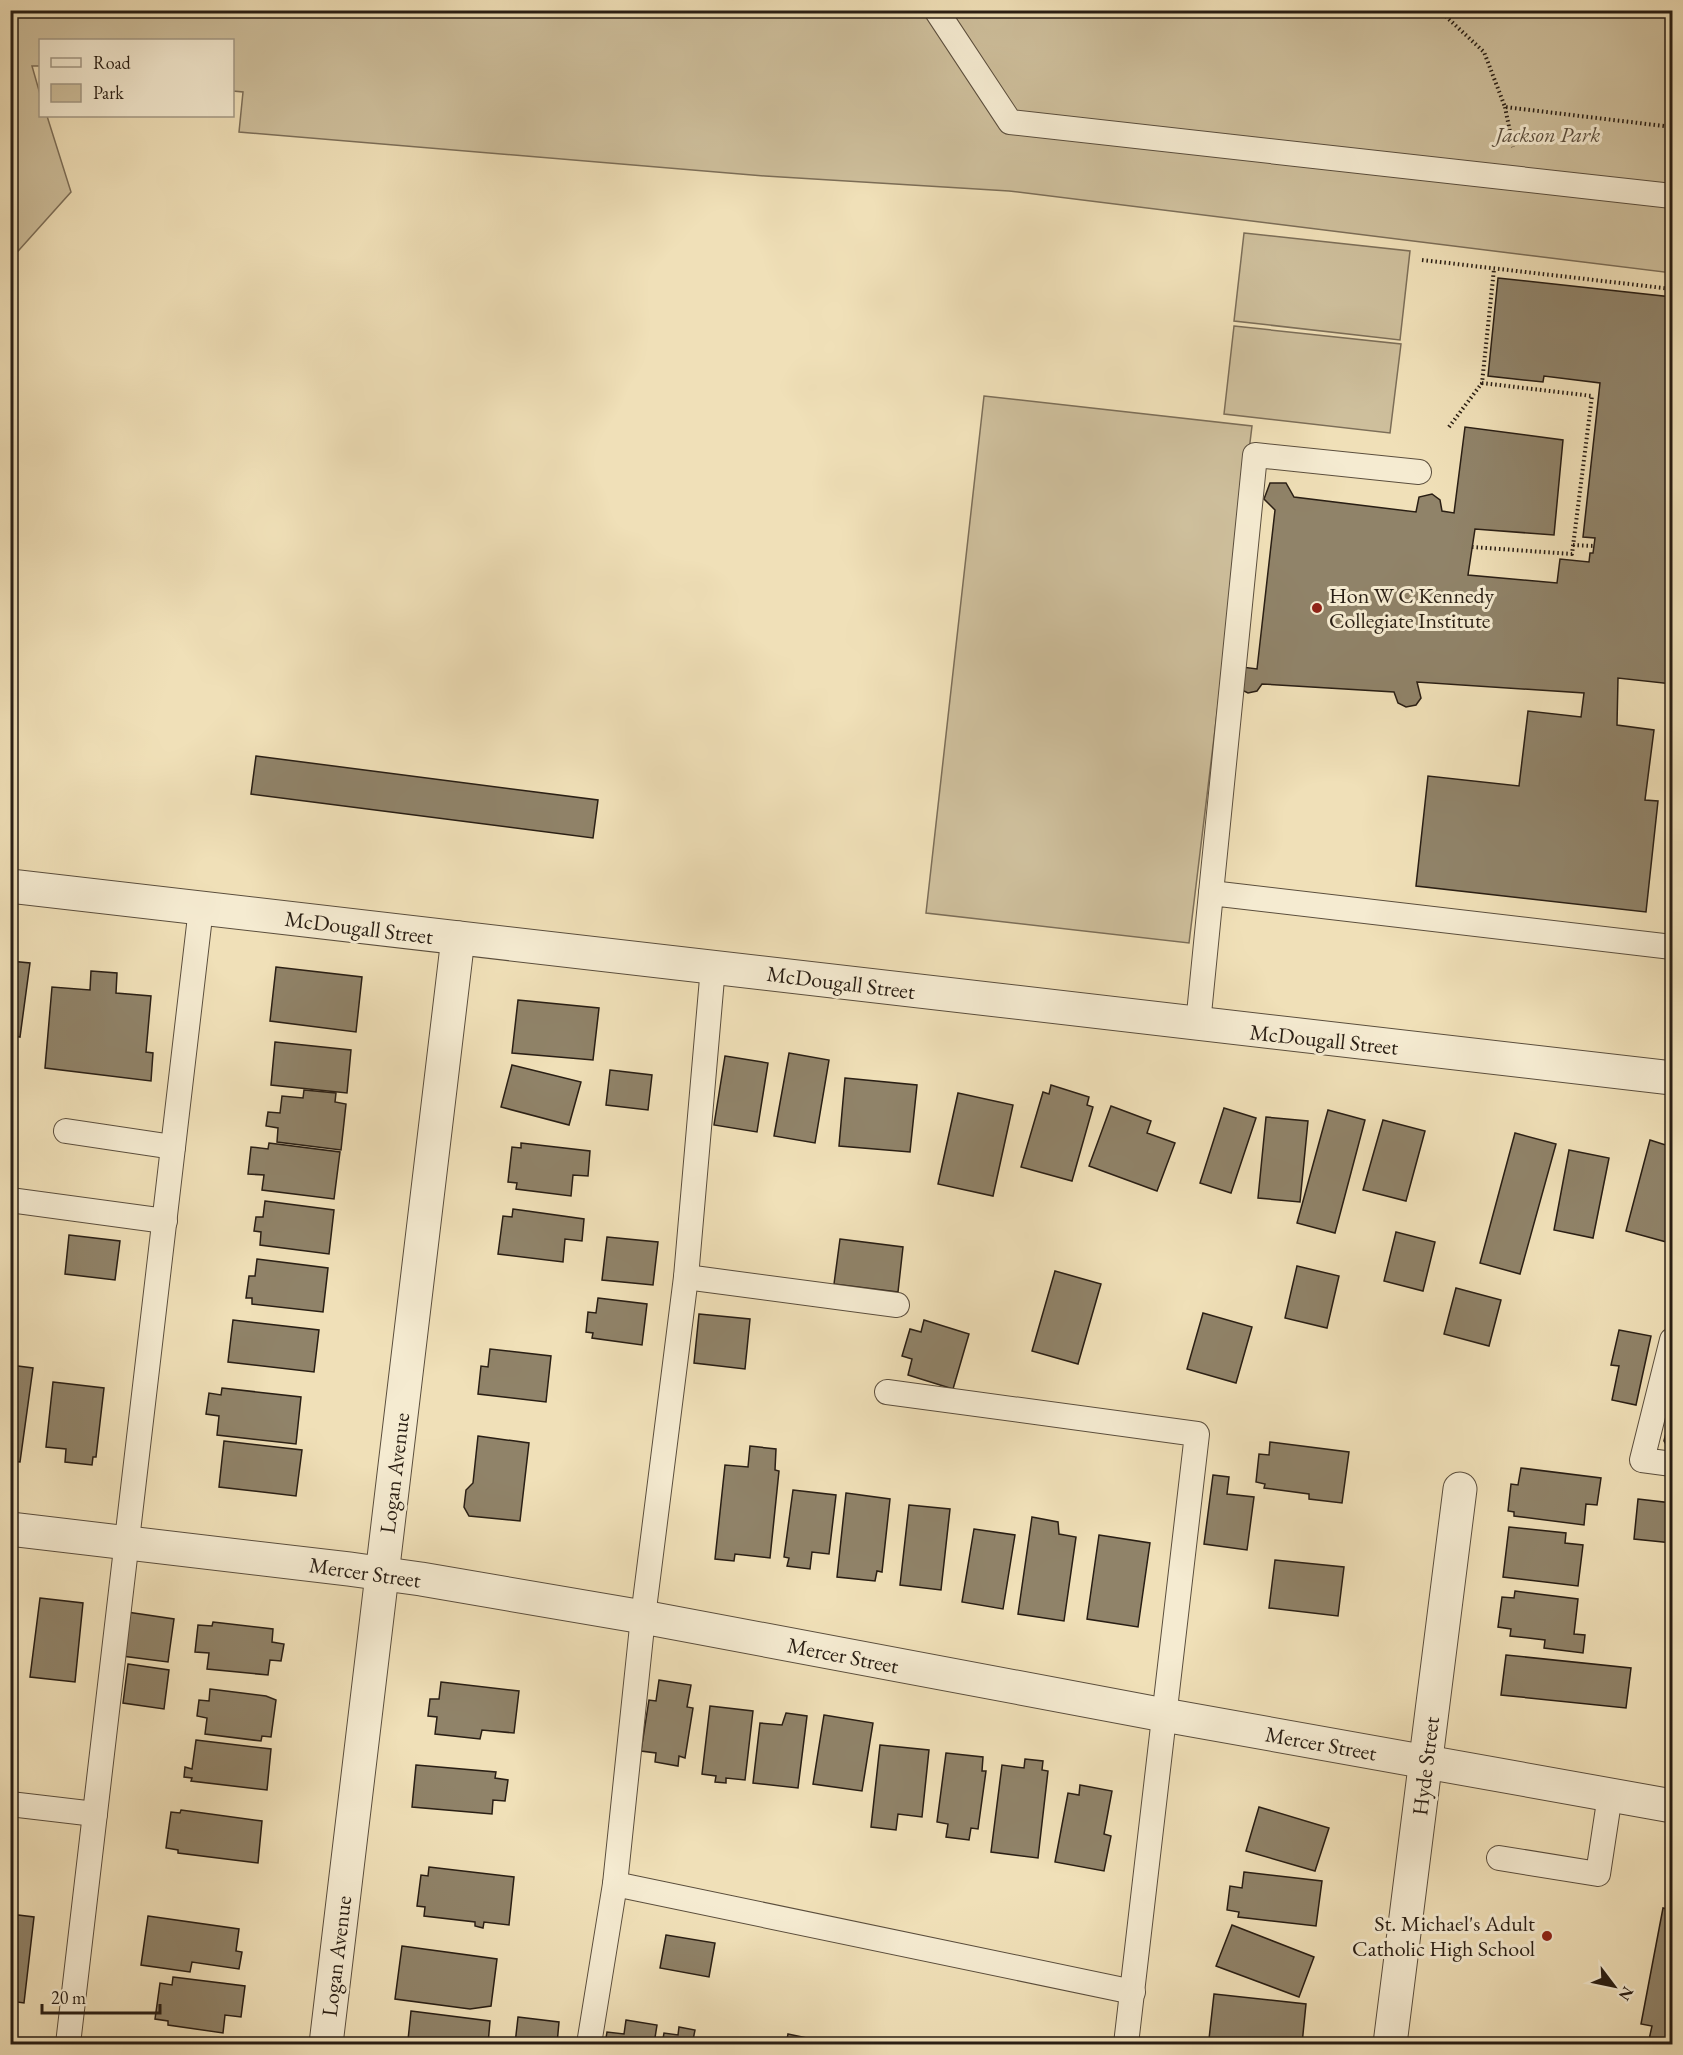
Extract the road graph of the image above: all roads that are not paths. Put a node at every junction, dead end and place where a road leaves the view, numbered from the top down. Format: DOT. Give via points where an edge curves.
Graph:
graph roads {
  1 [pos="936,10"];
  2 [pos="1672,196"];
  3 [pos="1419,472"];
  4 [pos="10,886"];
  5 [pos="1211,892"];
  6 [pos="201,908"];
  7 [pos="458,938"];
  8 [pos="1672,947"];
  9 [pos="713,967"];
  10 [pos="1198,1024"];
  11 [pos="1672,1078"];
  12 [pos="66,1131"];
  13 [pos="173,1147"];
  14 [pos="10,1200"];
  15 [pos="165,1221"];
  16 [pos="686,1277"];
  17 [pos="897,1305"];
  18 [pos="1672,1340"];
  19 [pos="887,1392"];
  20 [pos="1672,1464"];
  21 [pos="1460,1488"];
  22 [pos="10,1529"];
  23 [pos="127,1542"];
  24 [pos="382,1573"];
  25 [pos="643,1617"];
  26 [pos="1164,1715"];
  27 [pos="1425,1762"];
  28 [pos="1610,1795"];
  29 [pos="10,1804"];
  30 [pos="1672,1806"];
  31 [pos="95,1814"];
  32 [pos="1499,1858"];
  33 [pos="615,1884"];
  34 [pos="1133,1992"];
  35 [pos="69,2044"];
  36 [pos="326,2044"];
  37 [pos="589,2044"];
  38 [pos="1126,2044"];
  39 [pos="1390,2044"];
  1 -- 2 [label="lane" via="1010,122"];
  3 -- 5 [label="lane" via="1255,455"];
  4 -- 6 [label="street, McDougall Street"];
  5 -- 8 [label="lane"];
  5 -- 10 [label="lane"];
  6 -- 7 [label="street, McDougall Street"];
  6 -- 13 [label="lane"];
  7 -- 9 [label="street, McDougall Street"];
  7 -- 24 [label="street, Logan Avenue"];
  9 -- 10 [label="street, McDougall Street"];
  9 -- 16 [label="lane"];
  10 -- 11 [label="street, McDougall Street"];
  12 -- 13 [label="lane"];
  13 -- 15 [label="lane"];
  14 -- 15 [label="lane"];
  15 -- 23 [label="lane"];
  16 -- 17 [label="lane"];
  16 -- 25 [label="lane"];
  18 -- 20 [label="lane" via="1642,1461"];
  19 -- 26 [label="lane" via="1197,1434"];
  21 -- 27 [label="street, Hyde Street"];
  22 -- 23 [label="street, Mercer Street"];
  23 -- 24 [label="street, Mercer Street"];
  23 -- 31 [label="lane"];
  24 -- 25 [label="street, Mercer Street"];
  24 -- 36 [label="street, Logan Avenue"];
  25 -- 26 [label="street, Mercer Street"];
  25 -- 33 [label="lane"];
  26 -- 27 [label="street, Mercer Street"];
  26 -- 34 [label="lane"];
  27 -- 28 [label="street, Mercer Street"];
  27 -- 39 [label="street, Hyde Street"];
  28 -- 30 [label="street, Mercer Street"];
  28 -- 32 [label="lane" via="1598,1874"];
  29 -- 31 [label="lane"];
  31 -- 35 [label="lane"];
  33 -- 34 [label="lane"];
  33 -- 37 [label="lane"];
  34 -- 38 [label="lane"];
}
